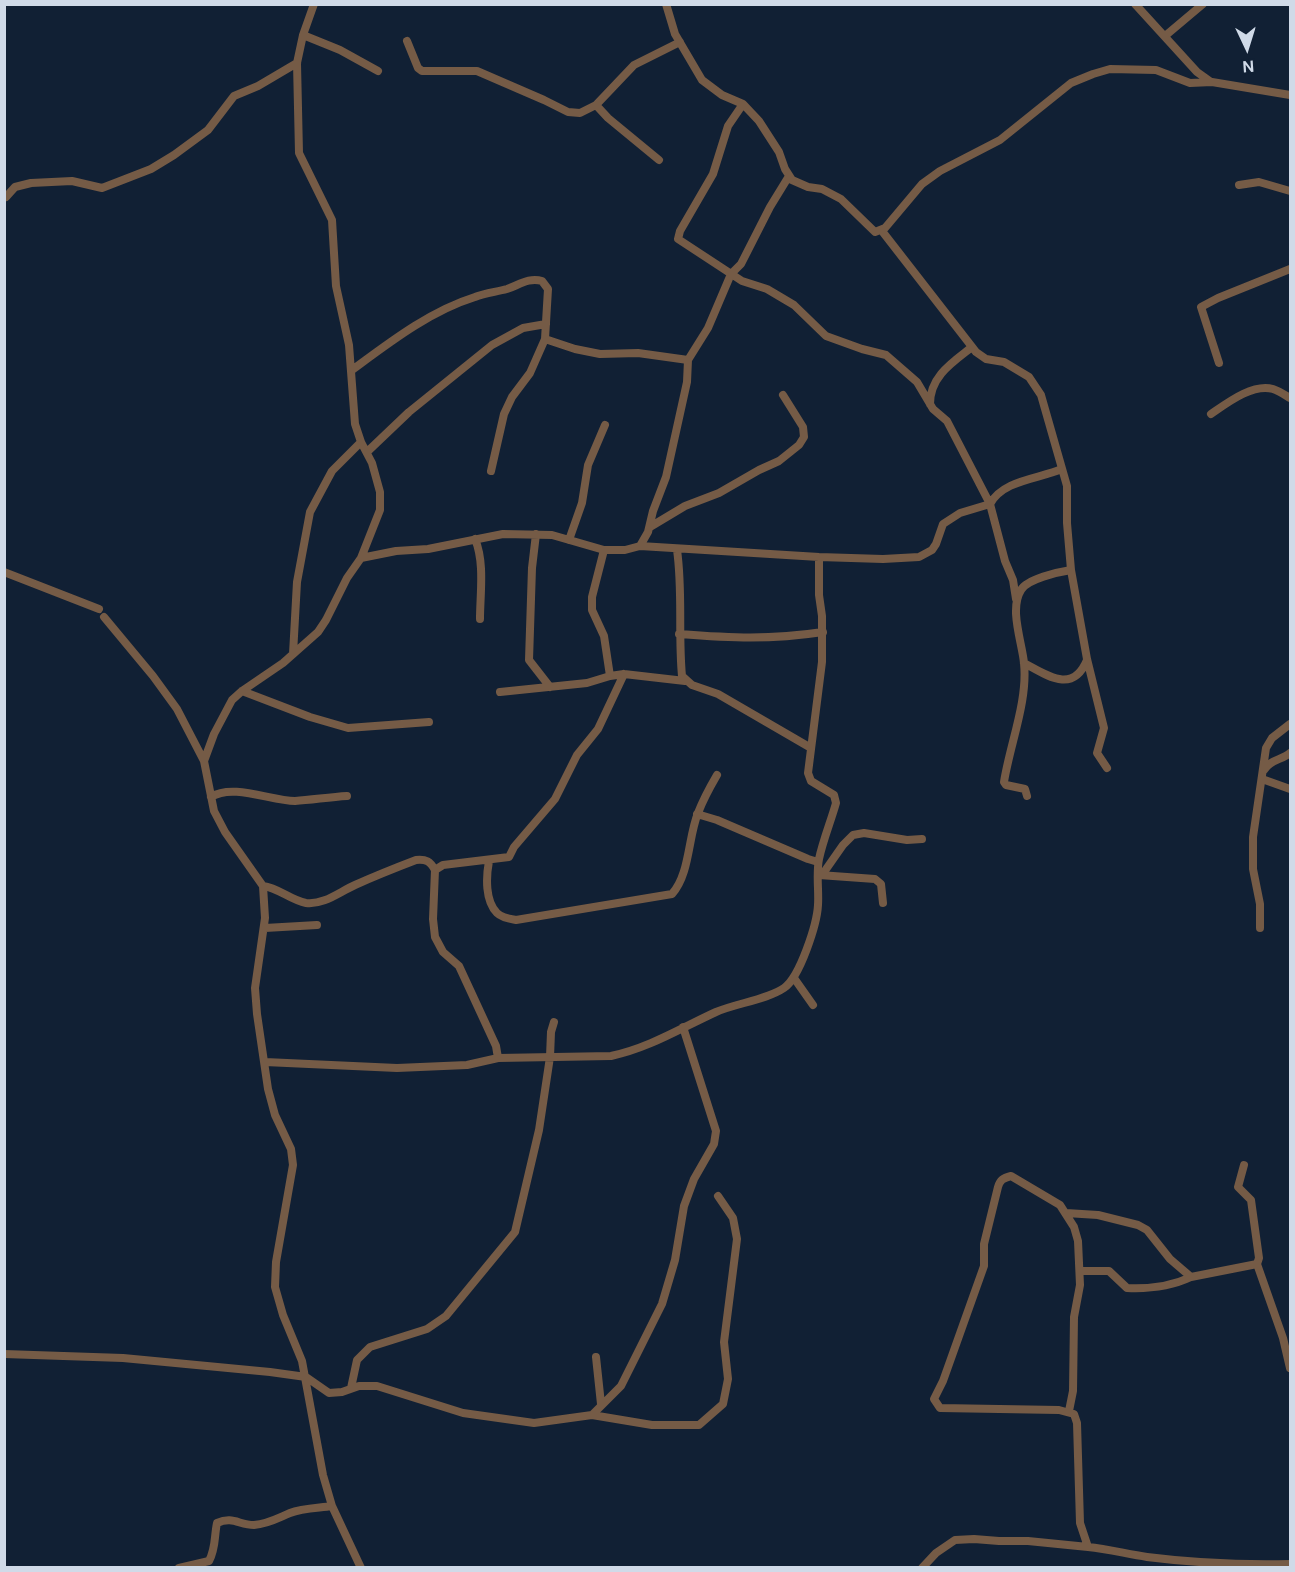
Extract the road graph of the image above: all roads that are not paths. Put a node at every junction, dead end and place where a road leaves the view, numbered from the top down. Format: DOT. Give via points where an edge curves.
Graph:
graph roads {
  1 [pos="314,4"];
  2 [pos="666,4"];
  3 [pos="1135,4"];
  4 [pos="1203,4"];
  5 [pos="303,35"];
  6 [pos="1165,36"];
  7 [pos="407,41"];
  8 [pos="680,42"];
  9 [pos="297,63"];
  10 [pos="378,71"];
  11 [pos="1212,82"];
  12 [pos="1290,95"];
  13 [pos="742,104"];
  14 [pos="596,105"];
  15 [pos="659,159"];
  16 [pos="789,176"];
  17 [pos="1239,185"];
  18 [pos="1290,191"];
  19 [pos="6,197"];
  20 [pos="882,231"];
  21 [pos="1290,269"];
  22 [pos="731,274"];
  23 [pos="546,324"];
  24 [pos="545,339"];
  25 [pos="972,346"];
  26 [pos="688,360"];
  27 [pos="1219,363"];
  28 [pos="352,370"];
  29 [pos="783,395"];
  30 [pos="1290,398"];
  31 [pos="930,405"];
  32 [pos="1211,414"];
  33 [pos="605,425"];
  34 [pos="361,442"];
  35 [pos="367,452"];
  36 [pos="1062,468"];
  37 [pos="491,471"];
  38 [pos="990,504"];
  39 [pos="650,527"];
  40 [pos="536,534"];
  41 [pos="475,539"];
  42 [pos="569,540"];
  43 [pos="640,546"];
  44 [pos="604,550"];
  45 [pos="677,550"];
  46 [pos="819,557"];
  47 [pos="361,558"];
  48 [pos="1071,570"];
  49 [pos="4,572"];
  50 [pos="1016,599"];
  51 [pos="480,619"];
  52 [pos="823,632"];
  53 [pos="679,634"];
  54 [pos="293,654"];
  55 [pos="1088,659"];
  56 [pos="1024,663"];
  57 [pos="624,674"];
  58 [pos="610,676"];
  59 [pos="685,681"];
  60 [pos="550,687"];
  61 [pos="242,691"];
  62 [pos="500,692"];
  63 [pos="429,722"];
  64 [pos="1290,724"];
  65 [pos="811,748"];
  66 [pos="1290,753"];
  67 [pos="204,761"];
  68 [pos="1107,768"];
  69 [pos="717,775"];
  70 [pos="1263,775"];
  71 [pos="1290,789"];
  72 [pos="347,796"];
  73 [pos="1027,796"];
  74 [pos="211,797"];
  75 [pos="697,814"];
  76 [pos="922,839"];
  77 [pos="489,861"];
  78 [pos="818,862"];
  79 [pos="435,870"];
  80 [pos="820,875"];
  81 [pos="263,886"];
  82 [pos="883,903"];
  83 [pos="317,925"];
  84 [pos="264,928"];
  85 [pos="1260,928"];
  86 [pos="794,978"];
  87 [pos="813,1005"];
  88 [pos="554,1022"];
  89 [pos="683,1027"];
  90 [pos="550,1057"];
  91 [pos="498,1058"];
  92 [pos="265,1062"];
  93 [pos="1244,1165"];
  94 [pos="718,1196"];
  95 [pos="1066,1213"];
  96 [pos="1257,1264"];
  97 [pos="1080,1271"];
  98 [pos="1191,1277"];
  99 [pos="4,1354"];
  100 [pos="596,1357"];
  101 [pos="1290,1368"];
  102 [pos="306,1377"];
  103 [pos="351,1388"];
  104 [pos="601,1404"];
  105 [pos="1069,1411"];
  106 [pos="592,1415"];
  107 [pos="332,1506"];
  108 [pos="1088,1547"];
  109 [pos="1290,1564"];
  110 [pos="180,1568"];
  111 [pos="361,1568"];
  112 [pos="922,1568"];
  1 -- 5 [label="street"];
  2 -- 8 [label="street"];
  3 -- 6 [label="street"];
  4 -- 6 [label="street"];
  5 -- 9 [label="street"];
  5 -- 10 [label="street"];
  6 -- 11 [label="street" via="1197,72"];
  7 -- 14 [label="street" via="422,71 477,71 568,112 580,113"];
  8 -- 13 [label="street" via="708,86"];
  8 -- 14 [label="street" via="634,65"];
  9 -- 19 [label="street" via="234,96 208,130 151,169 103,188 72,181 31,183 15,187"];
  9 -- 28 [label="street" via="299,153 332,220 336,286"];
  11 -- 12 [label="street"];
  11 -- 20 [label="street" via="1190,82 1156,70 1126,68 1110,69 1071,83 1000,140 922,184"];
  13 -- 16 [label="street" via="766,131"];
  13 -- 22 [label="street" via="728,126 713,174 678,236 679,241"];
  14 -- 15 [label="street"];
  16 -- 20 [label="street" via="841,199 873,231"];
  16 -- 22 [label="street" via="741,264"];
  17 -- 18 [label="street" via="1259,182"];
  20 -- 25 [label="street"];
  21 -- 27 [label="street" via="1201,308"];
  22 -- 26 [label="street" via="708,328"];
  22 -- 31 [label="street" via="794,305 826,336 886,355 917,382"];
  23 -- 24 [label="street"];
  23 -- 28 [label="street" via="548,289 542,281 530,280 447,309"];
  23 -- 35 [label="street" via="523,328 492,345 409,412"];
  24 -- 26 [label="street" via="600,354 638,353"];
  24 -- 37 [label="street" via="530,373 504,414"];
  25 -- 31 [label="street" via="936,379"];
  25 -- 36 [label="street" via="981,356 1004,362 1034,383"];
  26 -- 39 [label="street" via="687,382 666,477"];
  28 -- 34 [label="street" via="353,411"];
  29 -- 39 [label="street" via="802,427 804,437 799,445 779,461"];
  30 -- 32 [label="street" via="1274,389 1252,391"];
  31 -- 38 [label="street" via="947,421"];
  33 -- 42 [label="street" via="588,465 582,503"];
  34 -- 35 [label="street"];
  34 -- 54 [label="street" via="332,471 310,512 297,582"];
  35 -- 47 [label="street" via="381,503"];
  36 -- 38 [label="street" via="1003,489"];
  36 -- 48 [label="street" via="1068,493"];
  38 -- 46 [label="street" via="960,513 943,524 932,550 919,557"];
  38 -- 50 [label="street"];
  39 -- 43 [label="street"];
  40 -- 41 [label="street"];
  40 -- 42 [label="street"];
  40 -- 60 [label="street" via="529,660"];
  41 -- 47 [label="street"];
  41 -- 51 [label="street" via="480,567"];
  42 -- 44 [label="street"];
  43 -- 44 [label="street"];
  43 -- 45 [label="street"];
  44 -- 58 [label="street" via="592,610 604,636"];
  45 -- 46 [label="street"];
  45 -- 53 [label="street"];
  46 -- 52 [label="street"];
  47 -- 54 [label="street" via="318,632"];
  48 -- 50 [label="street" via="1029,582"];
  48 -- 55 [label="street"];
  49 -- 67 [label="street" via="102,613 177,709"];
  50 -- 56 [label="street"];
  52 -- 53 [label="street" via="751,639"];
  52 -- 65 [label="street"];
  53 -- 59 [label="street"];
  54 -- 61 [label="street"];
  55 -- 56 [label="street" via="1070,680 1048,676"];
  55 -- 68 [label="street" via="1104,728 1097,753"];
  56 -- 73 [label="street" via="1025,682 1004,782 1025,789"];
  57 -- 58 [label="street"];
  57 -- 59 [label="street"];
  57 -- 77 [label="street" via="598,729 577,755 555,798 509,857"];
  58 -- 60 [label="street"];
  59 -- 65 [label="street" via="718,694"];
  60 -- 62 [label="street"];
  61 -- 63 [label="street" via="348,728"];
  61 -- 67 [label="street" via="227,707"];
  64 -- 70 [label="street" via="1266,748"];
  65 -- 78 [label="street" via="809,779 834,795 836,803"];
  66 -- 70 [label="street" via="1267,765"];
  67 -- 74 [label="street"];
  69 -- 75 [label="street"];
  70 -- 71 [label="street"];
  70 -- 85 [label="street" via="1253,837"];
  72 -- 74 [label="street" via="294,801 240,792"];
  74 -- 81 [label="street" via="225,832"];
  75 -- 77 [label="street" via="677,888 667,895 516,920 496,913 486,875"];
  75 -- 78 [label="street"];
  76 -- 80 [label="street" via="857,833"];
  77 -- 79 [label="street"];
  78 -- 80 [label="street"];
  79 -- 81 [label="street" via="425,859 416,860 324,901 311,903"];
  79 -- 91 [label="street" via="435,938 443,952 459,966"];
  80 -- 82 [label="street" via="875,879 881,884"];
  80 -- 86 [label="street" via="815,928"];
  81 -- 84 [label="street"];
  83 -- 84 [label="street"];
  84 -- 92 [label="street" via="255,988"];
  86 -- 87 [label="street"];
  86 -- 89 [label="street" via="784,988"];
  88 -- 90 [label="street"];
  89 -- 90 [label="street" via="626,1053"];
  89 -- 104 [label="street" via="716,1131 714,1144 684,1206 675,1260 662,1304 621,1386"];
  90 -- 91 [label="street"];
  90 -- 103 [label="street" via="539,1130 515,1232 446,1316 427,1329 370,1347 357,1360"];
  91 -- 92 [label="street" via="467,1065 397,1068"];
  92 -- 102 [label="street" via="272,1103 291,1149 293,1165 275,1287"];
  93 -- 96 [label="street" via="1238,1187 1251,1200"];
  94 -- 106 [label="street" via="733,1218 737,1239 724,1342 728,1379 723,1404 699,1425 652,1425"];
  95 -- 97 [label="street" via="1078,1241"];
  95 -- 98 [label="street" via="1098,1215 1138,1225"];
  95 -- 105 [label="street" via="1060,1205 1011,1176 1000,1180 984,1244 984,1266 934,1399 940,1408"];
  96 -- 98 [label="street"];
  96 -- 101 [label="street"];
  97 -- 98 [label="street" via="1109,1271 1126,1288 1174,1285"];
  97 -- 105 [label="street"];
  99 -- 102 [label="street" via="134,1359"];
  100 -- 104 [label="street"];
  102 -- 103 [label="street" via="329,1393"];
  102 -- 107 [label="street"];
  103 -- 106 [label="street" via="377,1386 463,1413 534,1423"];
  104 -- 106 [label="street"];
  105 -- 108 [label="street" via="1077,1423 1080,1523"];
  107 -- 110 [label="street" via="291,1512 253,1525 224,1520 218,1523 209,1561"];
  107 -- 111 [label="street"];
  108 -- 109 [label="street" via="1147,1557"];
  108 -- 112 [label="street" via="956,1540"];
}
